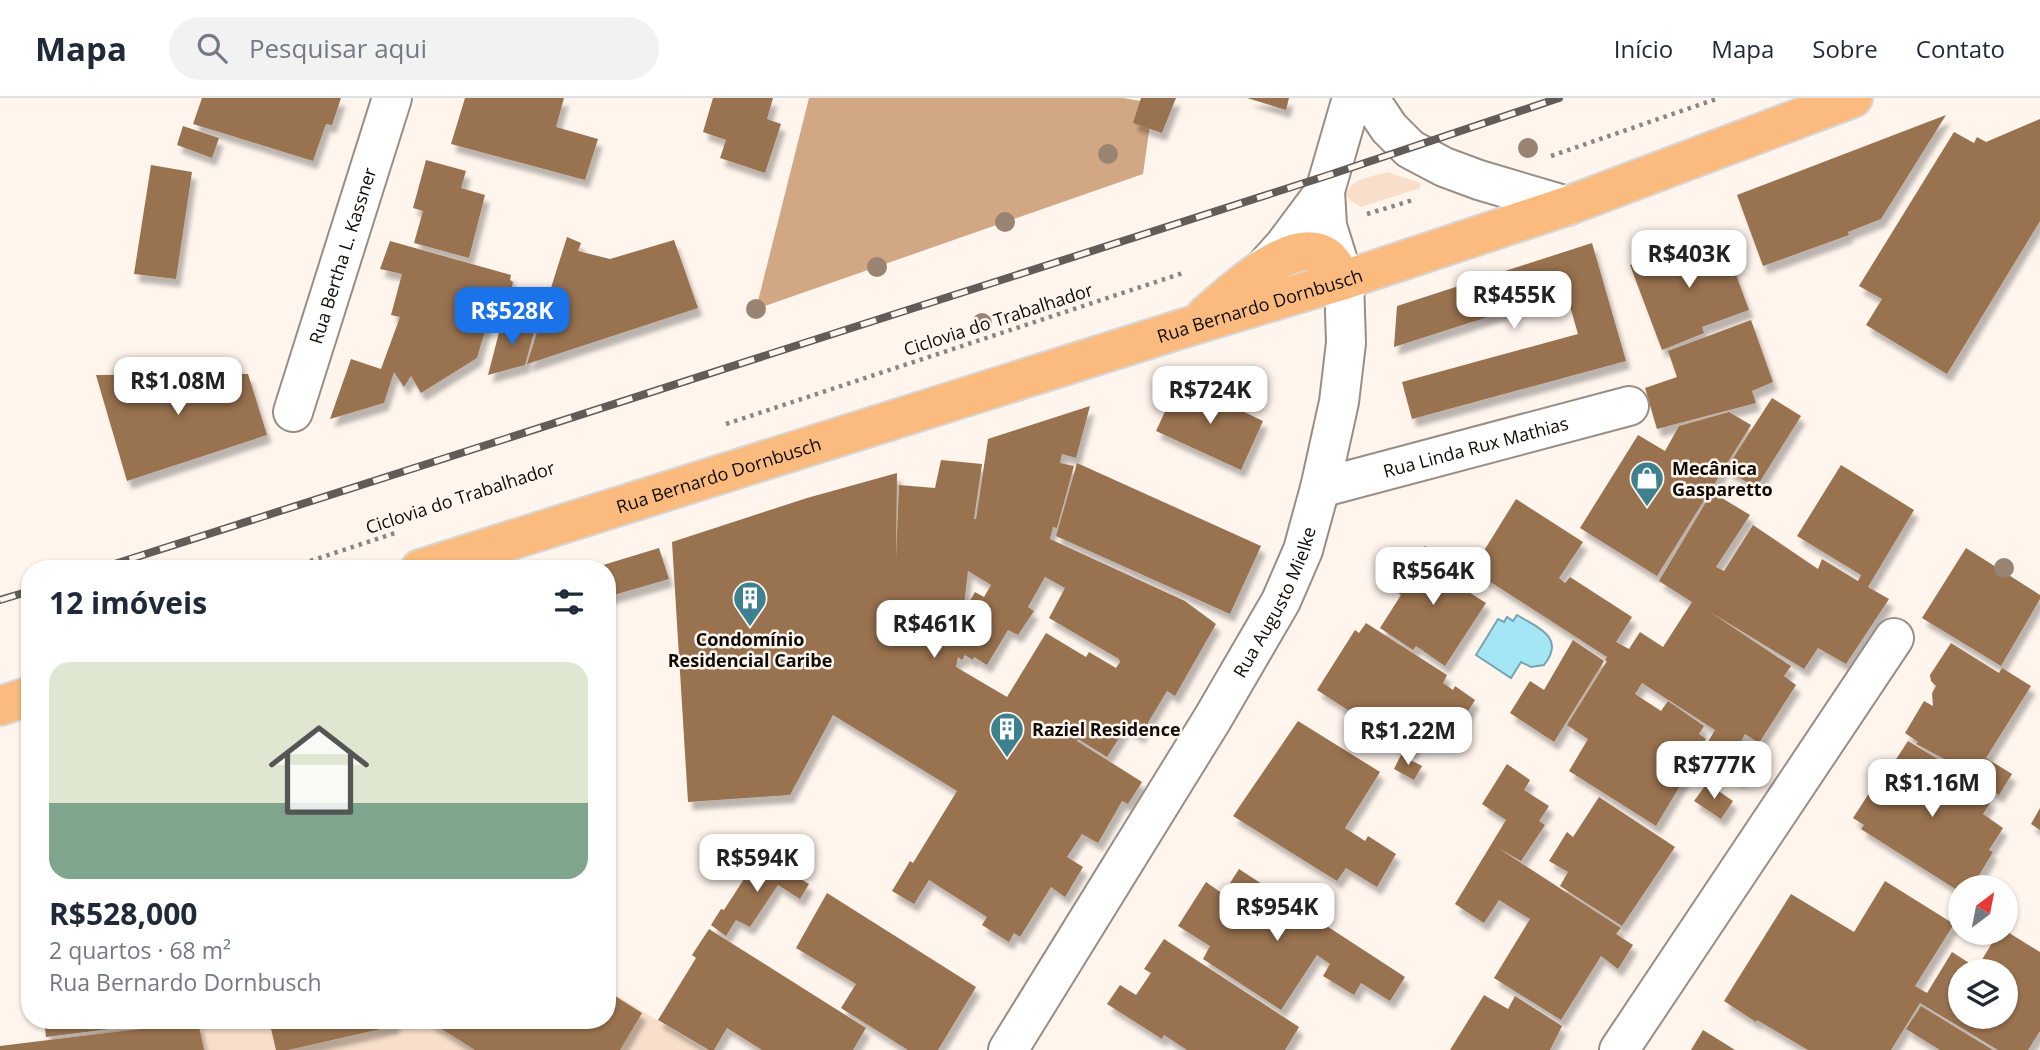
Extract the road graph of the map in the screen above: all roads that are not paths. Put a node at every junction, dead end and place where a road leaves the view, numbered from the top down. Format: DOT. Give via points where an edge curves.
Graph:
graph roads {
  1 [pos="392,98"];
  2 [pos="1352,98"];
  3 [pos="1369,98"];
  4 [pos="1853,98"];
  5 [pos="1567,206"];
  6 [pos="1326,209"];
  7 [pos="1266,266"];
  8 [pos="1344,280"];
  9 [pos="1194,325"];
  10 [pos="1629,406"];
  11 [pos="293,412"];
  12 [pos="1320,488"];
  13 [pos="449,560"];
  14 [pos="1894,638"];
  15 [pos="21,699"];
  16 [pos="0,706"];
  17 [pos="1008,1050"];
  18 [pos="1619,1050"];
  1 -- 11 [label="street, Rua Bertha L. Kassner"];
  2 -- 6 [label="street"];
  3 -- 5 [label="street" via="1410,149 1479,180"];
  4 -- 5 [label="highway, Rua Bernardo Dornbusch"];
  5 -- 8 [label="highway, Rua Bernardo Dornbusch"];
  6 -- 7 [label="street"];
  6 -- 8 [label="street, Rua Augusto Mielke"];
  7 -- 8 [label="highway" via="1304,252 1315,253 1328,258"];
  7 -- 9 [label="highway"];
  8 -- 9 [label="highway, Rua Bernardo Dornbusch"];
  8 -- 12 [label="street, Rua Augusto Mielke" via="1346,343 1339,402"];
  9 -- 13 [label="highway, Rua Bernardo Dornbusch"];
  10 -- 12 [label="street, Rua Linda Rux Mathias"];
  12 -- 17 [label="street, Rua Augusto Mielke" via="1303,550 1265,631"];
  14 -- 18 [label="street"];
  15 -- 16 [label="highway"];
}
